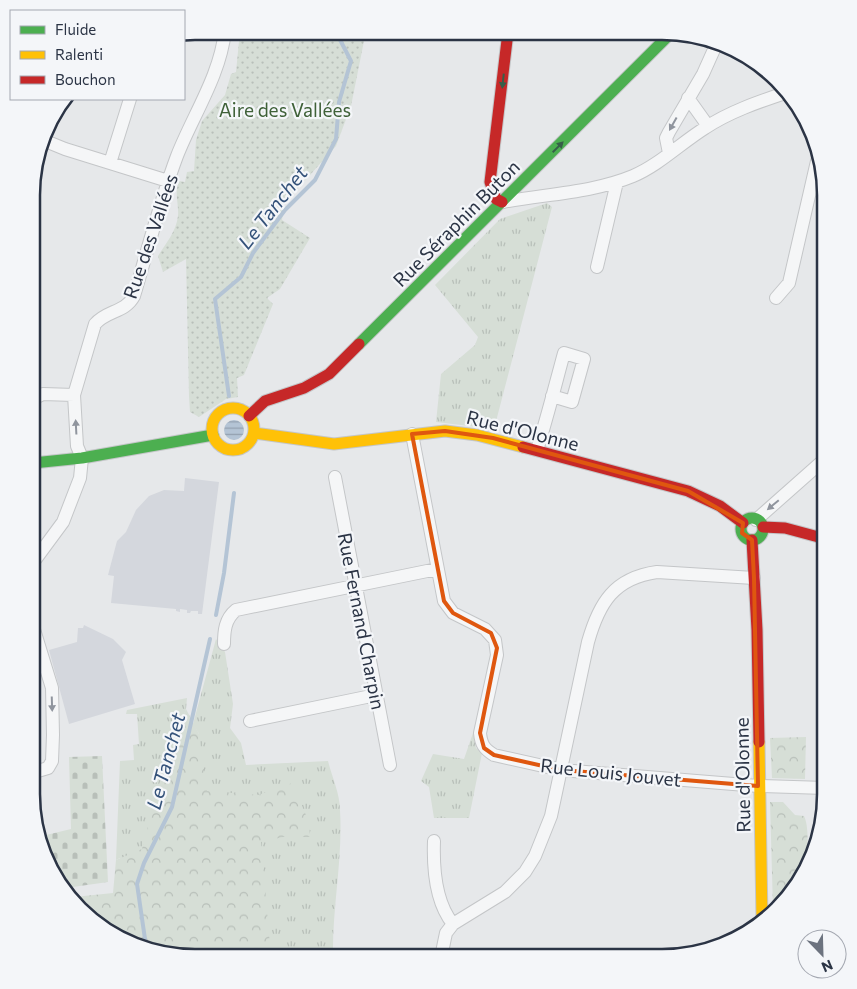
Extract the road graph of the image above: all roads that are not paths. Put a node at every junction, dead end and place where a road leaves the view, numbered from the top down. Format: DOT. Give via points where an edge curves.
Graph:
graph roads {
  1 [pos="223,40"];
  2 [pos="507,40"];
  3 [pos="664,40"];
  4 [pos="714,49"];
  5 [pos="779,95"];
  6 [pos="688,98"];
  7 [pos="130,100"];
  8 [pos="708,126"];
  9 [pos="49,142"];
  10 [pos="669,153"];
  11 [pos="110,163"];
  12 [pos="815,170"];
  13 [pos="168,181"];
  14 [pos="523,181"];
  15 [pos="616,182"];
  16 [pos="555,194"];
  17 [pos="502,202"];
  18 [pos="597,266"];
  19 [pos="776,298"];
  20 [pos="74,395"];
  21 [pos="40,396"];
  22 [pos="552,396"];
  23 [pos="249,416"];
  24 [pos="254,434"];
  25 [pos="412,434"];
  26 [pos="213,435"];
  27 [pos="537,450"];
  28 [pos="82,458"];
  29 [pos="40,462"];
  30 [pos="817,467"];
  31 [pos="335,477"];
  32 [pos="743,523"];
  33 [pos="759,523"];
  34 [pos="817,537"];
  35 [pos="752,540"];
  36 [pos="40,551"];
  37 [pos="437,569"];
  38 [pos="754,578"];
  39 [pos="355,584"];
  40 [pos="224,644"];
  41 [pos="40,649"];
  42 [pos="376,695"];
  43 [pos="250,721"];
  44 [pos="390,765"];
  45 [pos="40,770"];
  46 [pos="561,770"];
  47 [pos="758,786"];
  48 [pos="817,788"];
  49 [pos="434,841"];
  50 [pos="762,912"];
  51 [pos="453,924"];
  52 [pos="443,949"];
  1 -- 13 [label="street, Rue des Vallées" via="216,71"];
  2 -- 17 [label="street, one-way" via="490,182 492,191"];
  14 -- 3 [label="street, Rue Séraphin Buton, one-way"];
  4 -- 6 [label="street"];
  5 -- 8 [label="street"];
  6 -- 8 [label="street"];
  6 -- 10 [label="street, one-way" via="666,138"];
  7 -- 11 [label="street"];
  8 -- 10 [label="street"];
  9 -- 11 [label="street"];
  10 -- 15 [label="street" via="652,166"];
  11 -- 13 [label="street"];
  12 -- 19 [label="street" via="789,283"];
  13 -- 20 [label="street, Rue des Vallées" via="134,296 125,308 95,324"];
  14 -- 16 [label="street" via="539,191"];
  14 -- 17 [label="street, Rue Séraphin Buton"];
  15 -- 16 [label="street"];
  15 -- 18 [label="street"];
  16 -- 17 [label="street"];
  17 -- 23 [label="street, Rue Séraphin Buton" via="329,374 304,388 265,401"];
  20 -- 21 [label="street"];
  28 -- 20 [label="street, Rue des Vallées, one-way" via="77,446"];
  22 -- 27 [label="street"];
  23 -- 24 [label="street" via="253,421"];
  23 -- 26 [label="street" via="237,409 223,411 214,421"];
  24 -- 25 [label="street, Rue d'Olonne" via="334,444"];
  24 -- 26 [label="street" via="247,445 234,450 221,447"];
  25 -- 27 [label="street, Rue d'Olonne" via="460,432"];
  25 -- 37 [label="street, Rue Louis Jouvet"];
  26 -- 28 [label="street"];
  27 -- 32 [label="street, Rue d'Olonne" via="688,491 714,502"];
  28 -- 29 [label="street"];
  28 -- 36 [label="street" via="80,478 63,522"];
  30 -- 33 [label="street, one-way"];
  31 -- 39 [label="street, Rue Fernand Charpin"];
  32 -- 33 [label="street" via="749,519"];
  32 -- 35 [label="street, Rue d'Olonne" via="742,533 746,539"];
  33 -- 34 [label="street"];
  33 -- 35 [label="street" via="759,537"];
  35 -- 38 [label="street, Rue d'Olonne"];
  37 -- 39 [label="street"];
  37 -- 46 [label="street, Rue Louis Jouvet" via="447,608 485,629 495,640 496,655 480,732 484,748 494,755"];
  38 -- 46 [label="street" via="657,572 626,581 613,591 594,619"];
  38 -- 47 [label="street, Rue d'Olonne"];
  39 -- 40 [label="street" via="236,610 227,620"];
  39 -- 42 [label="street, Rue Fernand Charpin"];
  41 -- 45 [label="street, one-way" via="52,688 53,734 52,761 48,768"];
  42 -- 43 [label="street"];
  42 -- 44 [label="street, Rue Fernand Charpin"];
  46 -- 47 [label="street, Rue Louis Jouvet"];
  46 -- 51 [label="street" via="548,822 525,872 505,892"];
  47 -- 48 [label="street, Rue Louis Jouvet"];
  47 -- 50 [label="street, Rue d'Olonne"];
  49 -- 51 [label="street" via="439,902"];
  51 -- 52 [label="street" via="446,934"];
}
